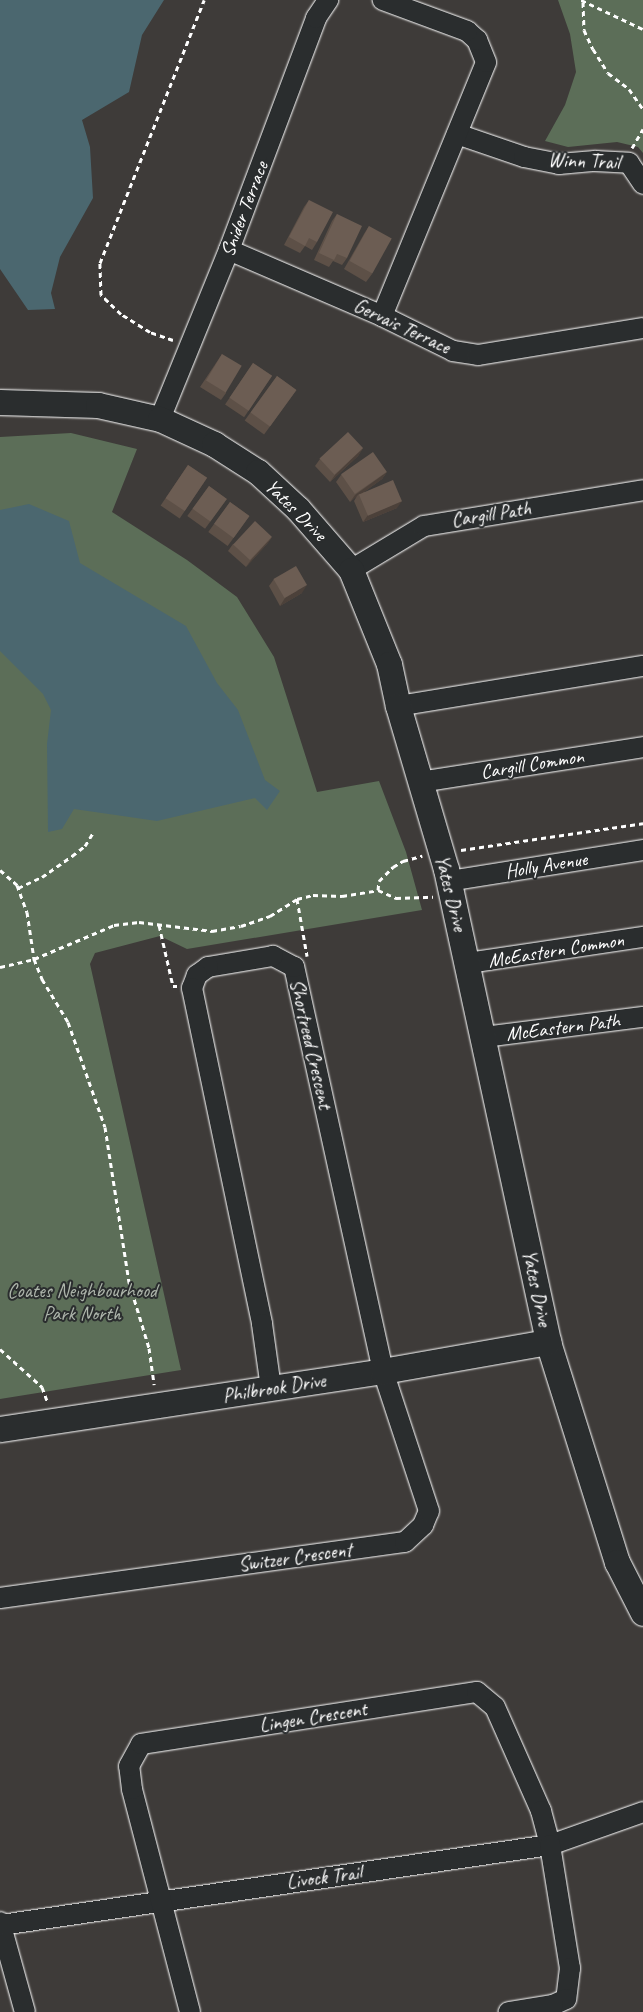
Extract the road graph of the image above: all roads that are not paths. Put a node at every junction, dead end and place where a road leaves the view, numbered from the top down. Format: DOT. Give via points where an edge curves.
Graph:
graph roads {
  1 [pos="328,0"];
  2 [pos="384,0"];
  3 [pos="457,134"];
  4 [pos="643,184"];
  5 [pos="230,250"];
  6 [pos="382,316"];
  7 [pos="643,328"];
  8 [pos="0,402"];
  9 [pos="160,419"];
  10 [pos="643,490"];
  11 [pos="351,570"];
  12 [pos="643,666"];
  13 [pos="398,706"];
  14 [pos="643,747"];
  15 [pos="420,782"];
  16 [pos="643,850"];
  17 [pos="450,889"];
  18 [pos="643,936"];
  19 [pos="468,963"];
  20 [pos="643,1017"];
  21 [pos="484,1037"];
  22 [pos="548,1342"];
  23 [pos="383,1371"];
  24 [pos="271,1388"];
  25 [pos="0,1429"];
  26 [pos="0,1598"];
  27 [pos="643,1613"];
  28 [pos="643,1812"];
  29 [pos="550,1845"];
  30 [pos="161,1901"];
  31 [pos="0,1924"];
  32 [pos="24,2012"];
  33 [pos="190,2012"];
  34 [pos="509,2012"];
  1 -- 5 [label="street, Snider Terrace" via="316,18"];
  2 -- 3 [label="street" via="468,31 484,51 486,62"];
  3 -- 4 [label="street, Winn Trail" via="524,157 559,164 629,163"];
  3 -- 6 [label="street"];
  5 -- 6 [label="street, Gervais Terrace"];
  5 -- 9 [label="street, Snider Terrace"];
  6 -- 7 [label="street, Gervais Terrace" via="433,344 478,355"];
  8 -- 9 [label="street, Yates Drive" via="98,405"];
  9 -- 11 [label="street, Yates Drive" via="214,444 258,472 298,509"];
  10 -- 11 [label="street, Cargill Path" via="424,526"];
  11 -- 13 [label="street, Yates Drive" via="389,664"];
  12 -- 13 [label="street"];
  13 -- 15 [label="street, Yates Drive"];
  14 -- 15 [label="street, Cargill Common"];
  15 -- 17 [label="street, Yates Drive"];
  16 -- 17 [label="street, Holly Avenue"];
  17 -- 19 [label="street, Yates Drive"];
  18 -- 19 [label="street, McEastern Common"];
  19 -- 21 [label="street, Yates Drive"];
  20 -- 21 [label="street, McEastern Path"];
  21 -- 22 [label="street, Yates Drive"];
  22 -- 23 [label="street, Philbrook Drive"];
  22 -- 27 [label="street, Yates Drive" via="617,1562"];
  23 -- 24 [label="street, Philbrook Drive"];
  23 -- 24 [label="street, Shortreed Crescent" via="294,967 273,956 208,967 197,975 192,988 262,1324"];
  23 -- 26 [label="street, Switzer Crescent" via="429,1511 415,1535 406,1542"];
  24 -- 25 [label="street, Philbrook Drive"];
  28 -- 29 [label="street, Livock Trail"];
  29 -- 30 [label="street, Livock Trail"];
  29 -- 30 [label="street, Lingen Crescent" via="541,1811 495,1707 478,1692 469,1693 141,1744 129,1766"];
  29 -- 34 [label="street" via="570,1968 566,1999 553,2005"];
  30 -- 31 [label="street, Livock Trail"];
  30 -- 33 [label="street"];
  31 -- 32 [label="street"];
}
